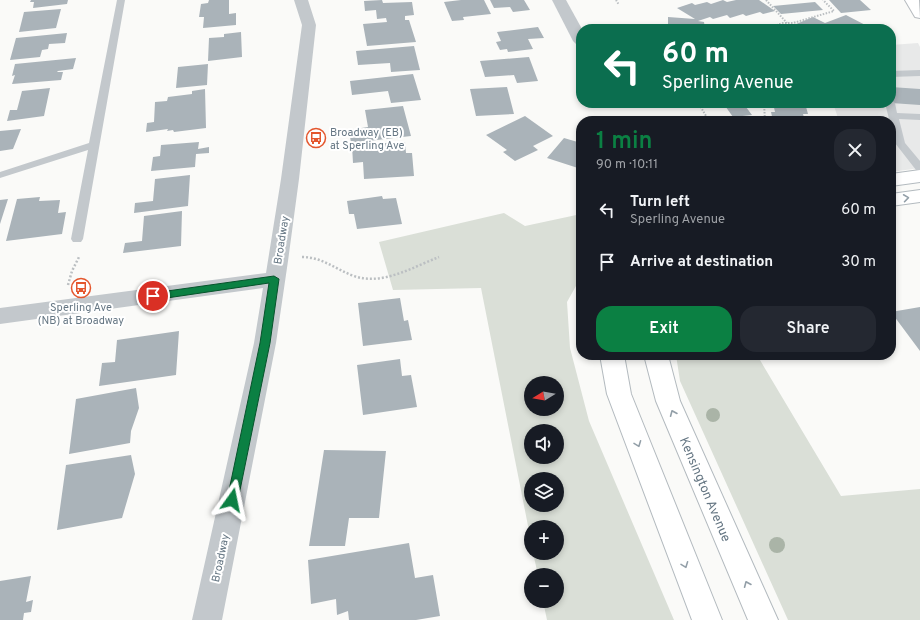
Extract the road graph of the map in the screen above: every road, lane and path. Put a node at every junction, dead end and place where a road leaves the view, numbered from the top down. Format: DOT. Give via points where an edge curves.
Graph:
graph roads {
  1 [pos="121,0"];
  2 [pos="301,0"];
  3 [pos="559,0"];
  4 [pos="616,0"];
  5 [pos="766,0"];
  6 [pos="823,0"];
  7 [pos="912,0"];
  8 [pos="619,6"];
  9 [pos="920,14"];
  10 [pos="787,23"];
  11 [pos="783,24"];
  12 [pos="576,32"];
  13 [pos="920,73"];
  14 [pos="896,74"];
  15 [pos="891,108"];
  16 [pos="893,116"];
  17 [pos="896,116"];
  18 [pos="920,117"];
  19 [pos="896,128"];
  20 [pos="94,145"];
  21 [pos="920,168"];
  22 [pos="0,175"];
  23 [pos="920,176"];
  24 [pos="896,179"];
  25 [pos="920,196"];
  26 [pos="896,199"];
  27 [pos="77,239"];
  28 [pos="439,256"];
  29 [pos="308,257"];
  30 [pos="72,271"];
  31 [pos="274,279"];
  32 [pos="67,290"];
  33 [pos="0,316"];
  34 [pos="613,360"];
  35 [pos="657,360"];
  36 [pos="207,620"];
  37 [pos="707,620"];
  38 [pos="763,620"];
  1 -- 20 [label="lane"];
  2 -- 31 [label="street, Broadway" via="309,25 290,179"];
  3 -- 12 [label="street"];
  4 -- 8 [label="path"];
  5 -- 10 [label="path"];
  6 -- 10 [label="path" via="834,11"];
  7 -- 9 [label="main road"];
  10 -- 11 [label="path"];
  13 -- 14 [label="lane"];
  15 -- 16 [label="lane"];
  17 -- 18 [label="lane"];
  19 -- 21 [label="lane" via="900,143"];
  20 -- 22 [label="lane"];
  20 -- 27 [label="lane"];
  23 -- 24 [label="main road"];
  26 -- 25 [label="main road, one-way"];
  28 -- 29 [label="path" via="388,276 371,279 348,273 322,259"];
  30 -- 32 [label="path"];
  31 -- 33 [label="street"];
  31 -- 36 [label="street, Broadway" via="265,343"];
  34 -- 37 [label="main road, one-way" via="619,394"];
  38 -- 35 [label="main road, Kensington Avenue, one-way" via="668,401"];
}
